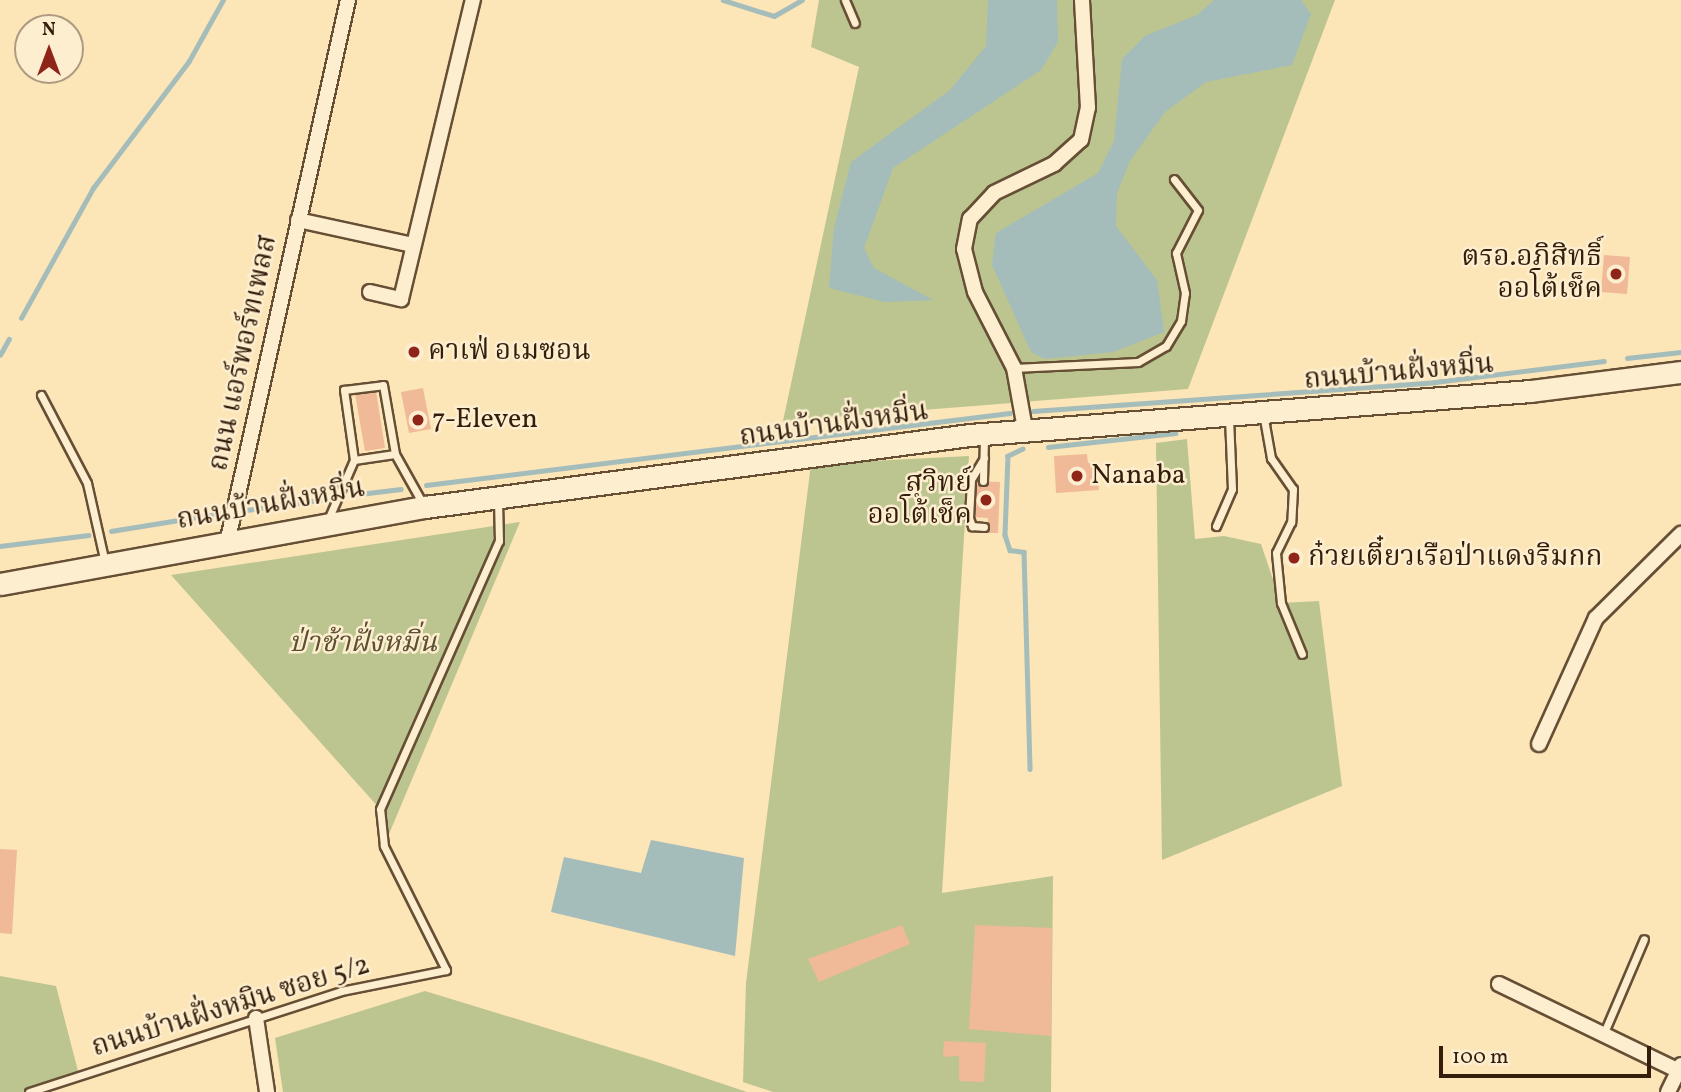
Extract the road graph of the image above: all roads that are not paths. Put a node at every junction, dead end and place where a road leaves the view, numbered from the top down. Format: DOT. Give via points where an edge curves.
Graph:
graph roads {
  1 [pos="348,0"];
  2 [pos="472,0"];
  3 [pos="845,0"];
  4 [pos="1083,0"];
  5 [pos="855,23"];
  6 [pos="1174,179"];
  7 [pos="298,220"];
  8 [pos="413,245"];
  9 [pos="370,292"];
  10 [pos="1014,368"];
  11 [pos="1681,372"];
  12 [pos="41,395"];
  13 [pos="1263,412"];
  14 [pos="1229,415"];
  15 [pos="1025,429"];
  16 [pos="985,433"];
  17 [pos="395,454"];
  18 [pos="984,458"];
  19 [pos="355,460"];
  20 [pos="982,481"];
  21 [pos="498,497"];
  22 [pos="425,507"];
  23 [pos="327,523"];
  24 [pos="1216,526"];
  25 [pos="984,527"];
  26 [pos="1681,534"];
  27 [pos="228,539"];
  28 [pos="105,565"];
  29 [pos="0,584"];
  30 [pos="1303,654"];
  31 [pos="1539,744"];
  32 [pos="1644,939"];
  33 [pos="1499,984"];
  34 [pos="256,1018"];
  35 [pos="1602,1039"];
  36 [pos="1680,1069"];
  37 [pos="29,1092"];
  38 [pos="267,1092"];
  39 [pos="1668,1092"];
  1 -- 7 [label="street, ถนน แอร์พอร์ทเพลส"];
  2 -- 8 [label="street"];
  3 -- 5 [label="lane"];
  4 -- 10 [label="street" via="1088,108 1081,140 1054,164 994,192 970,219 964,249 975,292"];
  6 -- 10 [label="lane" via="1198,210 1176,253 1185,293 1181,321 1166,346 1138,362"];
  7 -- 8 [label="street, ถนน แอร์พอร์ทเพลส"];
  7 -- 27 [label="street, ถนน แอร์พอร์ทเพลส"];
  8 -- 9 [label="street" via="401,299"];
  10 -- 15 [label="street"];
  11 -- 13 [label="street, ถนนบ้านฝั่งหมิ่น"];
  12 -- 28 [label="lane" via="86,483"];
  13 -- 14 [label="street, ถนนบ้านฝั่งหมิ่น"];
  13 -- 30 [label="lane" via="1271,458 1293,489 1290,522 1276,553 1281,603"];
  14 -- 15 [label="street, ถนนบ้านฝั่งหมิ่น"];
  14 -- 24 [label="lane" via="1232,489"];
  15 -- 16 [label="street, ถนนบ้านฝั่งหมิ่น"];
  16 -- 18 [label="lane"];
  16 -- 21 [label="street, ถนนบ้านฝั่งหมิ่น"];
  17 -- 19 [label="lane"];
  17 -- 19 [label="lane" via="383,385 344,390"];
  17 -- 22 [label="lane"];
  18 -- 20 [label="lane"];
  18 -- 25 [label="lane" via="971,480 969,518 972,526"];
  19 -- 23 [label="lane"];
  21 -- 22 [label="street, ถนนบ้านฝั่งหมิ่น"];
  21 -- 34 [label="lane, ถนนบ้านฝั่งหมิน ซอย 5/2" via="499,541 380,809 384,846 446,970"];
  22 -- 23 [label="street, ถนนบ้านฝั่งหมิ่น"];
  23 -- 27 [label="street, ถนนบ้านฝั่งหมิ่น"];
  26 -- 31 [label="street" via="1596,618"];
  27 -- 28 [label="street, ถนนบ้านฝั่งหมิ่น"];
  28 -- 29 [label="street, ถนนบ้านฝั่งหมิ่น"];
  32 -- 35 [label="lane"];
  33 -- 35 [label="street"];
  34 -- 37 [label="lane, ถนนบ้านฝั่งหมิน ซอย 5/2"];
  34 -- 38 [label="street"];
  35 -- 36 [label="street"];
  36 -- 39 [label="street"];
}
